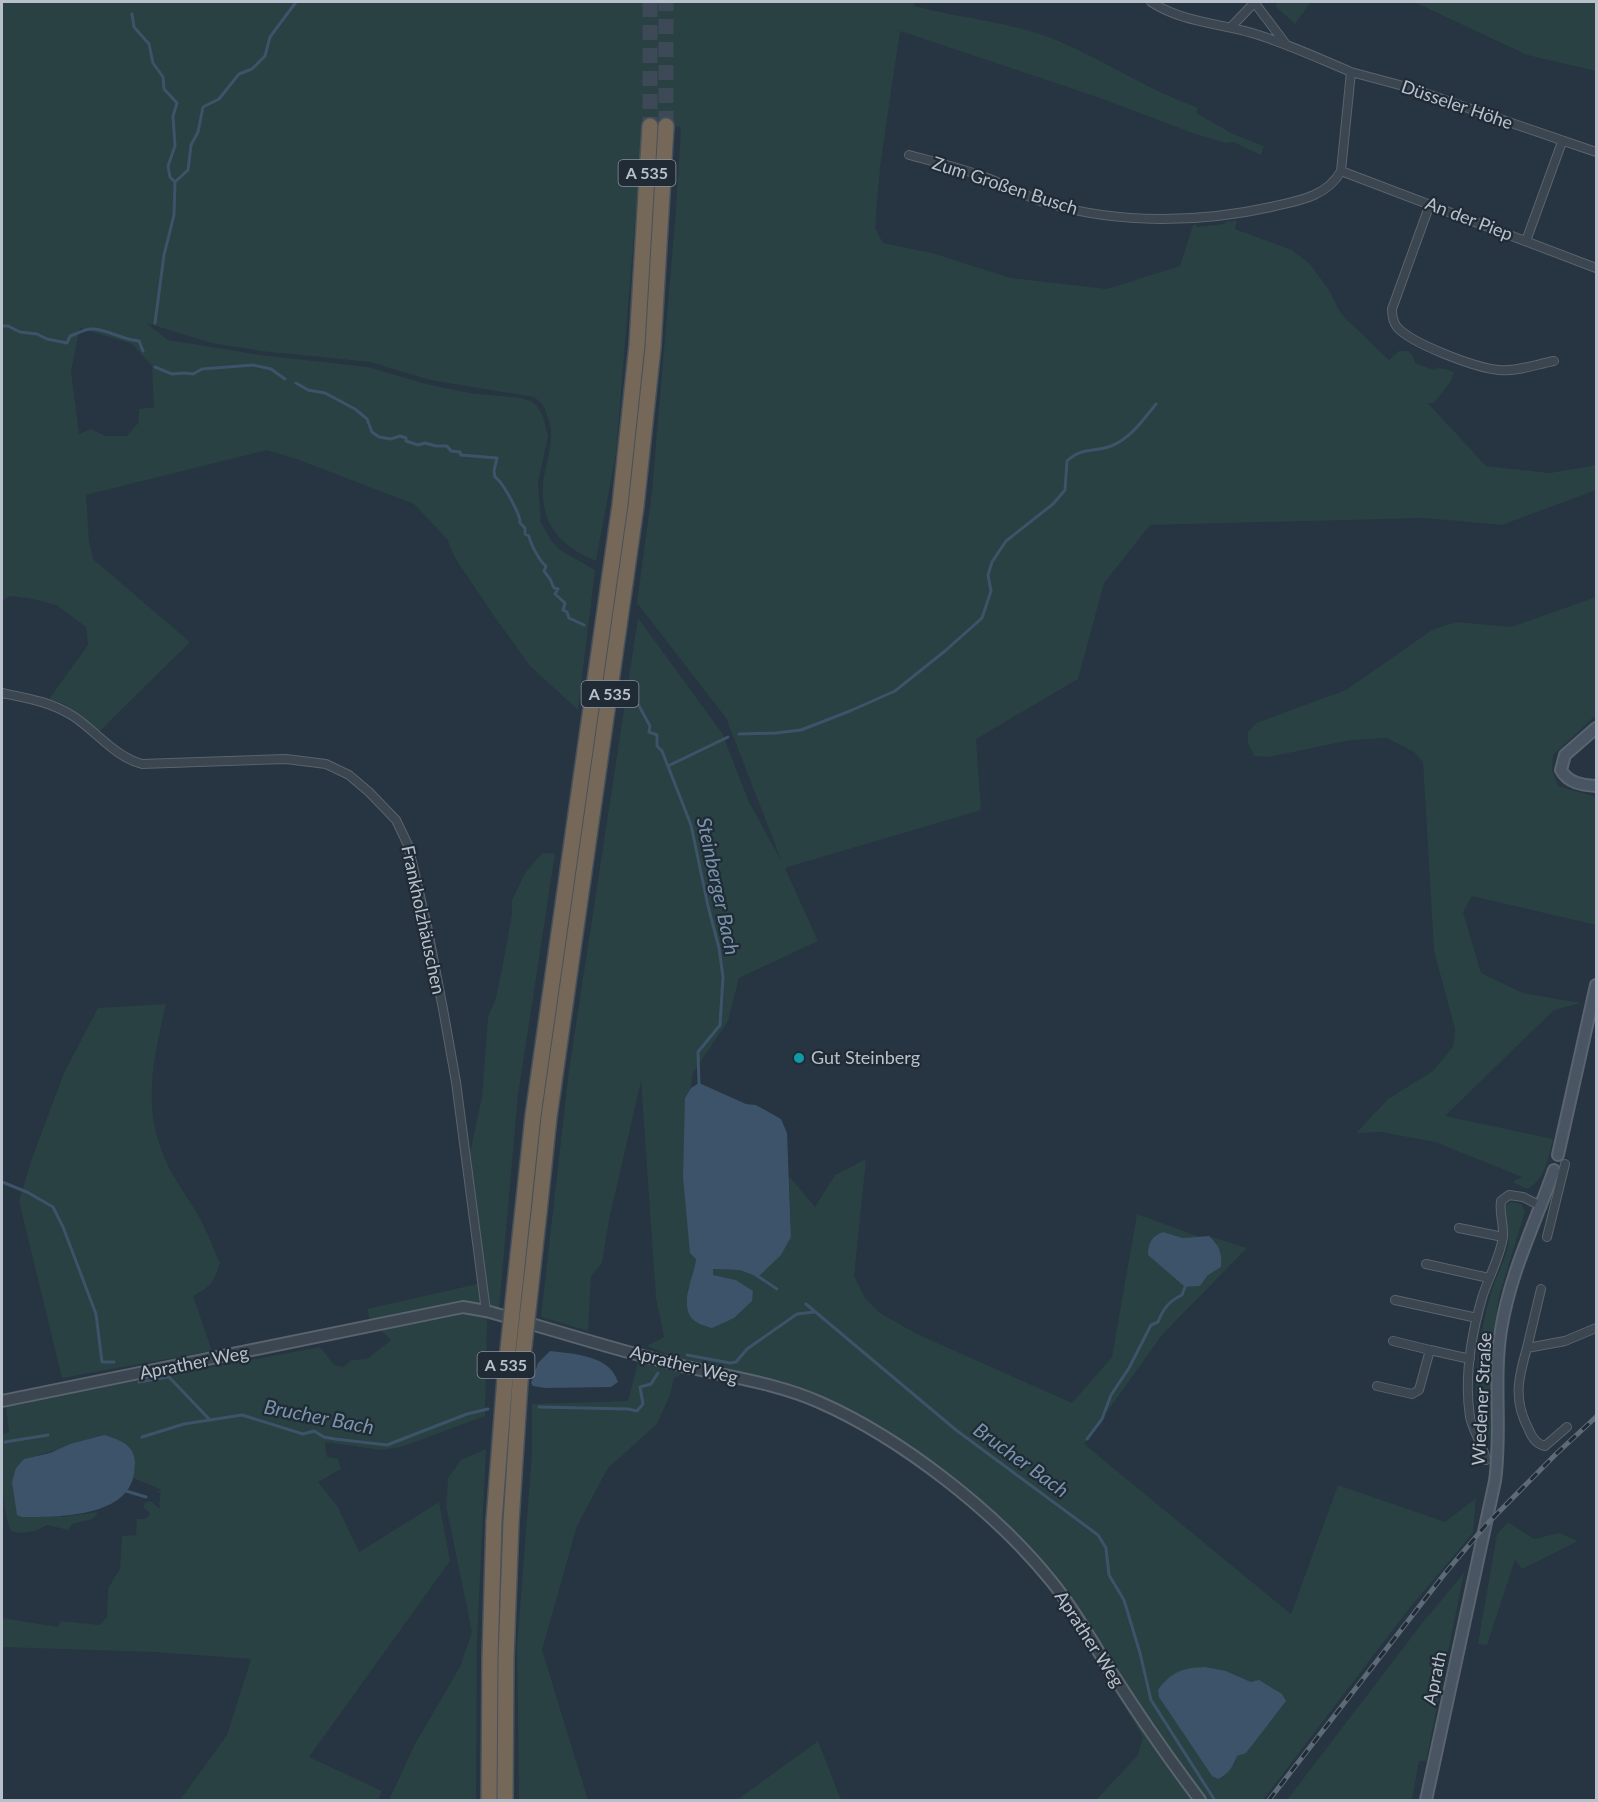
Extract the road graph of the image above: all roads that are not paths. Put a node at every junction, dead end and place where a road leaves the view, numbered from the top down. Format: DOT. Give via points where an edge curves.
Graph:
graph roads {
  1 [pos="1151,2"];
  2 [pos="1254,2"];
  3 [pos="1231,27"];
  4 [pos="1286,44"];
  5 [pos="1351,72"];
  6 [pos="650,126"];
  7 [pos="666,126"];
  8 [pos="1562,142"];
  9 [pos="1596,152"];
  10 [pos="909,155"];
  11 [pos="1341,171"];
  12 [pos="1431,204"];
  13 [pos="1526,241"];
  14 [pos="1596,268"];
  15 [pos="1554,361"];
  16 [pos="2,693"];
  17 [pos="1596,728"];
  18 [pos="1596,786"];
  19 [pos="1596,985"];
  20 [pos="1595,1002"];
  21 [pos="1562,1160"];
  22 [pos="1558,1174"];
  23 [pos="1541,1206"];
  24 [pos="1459,1228"];
  25 [pos="1503,1237"];
  26 [pos="1547,1237"];
  27 [pos="1426,1264"];
  28 [pos="1489,1278"];
  29 [pos="1541,1289"];
  30 [pos="1395,1300"];
  31 [pos="486,1311"];
  32 [pos="1477,1318"];
  33 [pos="1596,1328"];
  34 [pos="1394,1341"];
  35 [pos="1527,1348"];
  36 [pos="1430,1350"];
  37 [pos="1470,1359"];
  38 [pos="1377,1386"];
  39 [pos="2,1401"];
  40 [pos="1568,1427"];
  41 [pos="1486,1460"];
  42 [pos="1476,1562"];
  43 [pos="489,1800"];
  44 [pos="505,1800"];
  45 [pos="1200,1800"];
  46 [pos="1426,1800"];
  1 -- 3 [label="street, Düsseler Höhe" via="1182,18"];
  2 -- 3 [label="street"];
  2 -- 4 [label="street"];
  3 -- 4 [label="street, Düsseler Höhe"];
  4 -- 5 [label="street, Düsseler Höhe"];
  5 -- 8 [label="street, Düsseler Höhe" via="1427,94"];
  5 -- 11 [label="street"];
  6 -- 43 [label="highway, A 535, bridge" via="637,345 620,505 533,1116 505,1378 494,1521"];
  7 -- 44 [label="highway, A 535, bridge" via="653,347 636,506 552,1095 520,1382 506,1658"];
  8 -- 9 [label="street, Düsseler Höhe"];
  8 -- 13 [label="street"];
  10 -- 11 [label="street, Zum Großen Busch" via="964,170 1048,204 1128,218 1256,210 1317,194 1332,184"];
  11 -- 12 [label="street, An der Piep"];
  12 -- 13 [label="street, An der Piep"];
  12 -- 15 [label="street" via="1392,309 1396,326 1420,343 1489,368 1514,369"];
  13 -- 14 [label="street, An der Piep"];
  16 -- 31 [label="street, Frankholzhäuschen" via="52,705 122,755 142,764 286,759 326,764 349,775 396,820 408,844 445,1019"];
  17 -- 18 [label="main road" via="1565,755 1560,770 1567,779"];
  19 -- 20 [label="main road"];
  20 -- 21 [label="main road"];
  21 -- 22 [label="street"];
  22 -- 23 [label="main road, Wiedener Straße"];
  22 -- 26 [label="street"];
  23 -- 25 [label="street, Wiedener Straße" via="1509,1195 1501,1201"];
  23 -- 42 [label="main road, Wiedener Straße" via="1517,1264 1501,1330 1497,1466"];
  24 -- 25 [label="street"];
  25 -- 28 [label="street, Wiedener Straße"];
  27 -- 28 [label="street"];
  28 -- 32 [label="street, Wiedener Straße"];
  29 -- 35 [label="street"];
  30 -- 32 [label="street, Wiedener Straße"];
  31 -- 39 [label="street, Aprather Weg" via="463,1307"];
  31 -- 45 [label="street, Aprather Weg" via="670,1364 797,1394 858,1422 909,1454 982,1510 1052,1582 1152,1735"];
  32 -- 37 [label="street, Wiedener Straße"];
  33 -- 35 [label="street" via="1565,1341"];
  34 -- 36 [label="street, Wiedener Straße"];
  35 -- 40 [label="street" via="1518,1404 1532,1437 1545,1446"];
  36 -- 37 [label="street, Wiedener Straße"];
  36 -- 38 [label="street" via="1419,1390 1412,1394"];
  37 -- 41 [label="street, Wiedener Straße" via="1471,1418"];
  42 -- 46 [label="main road, Aprath"];
}
